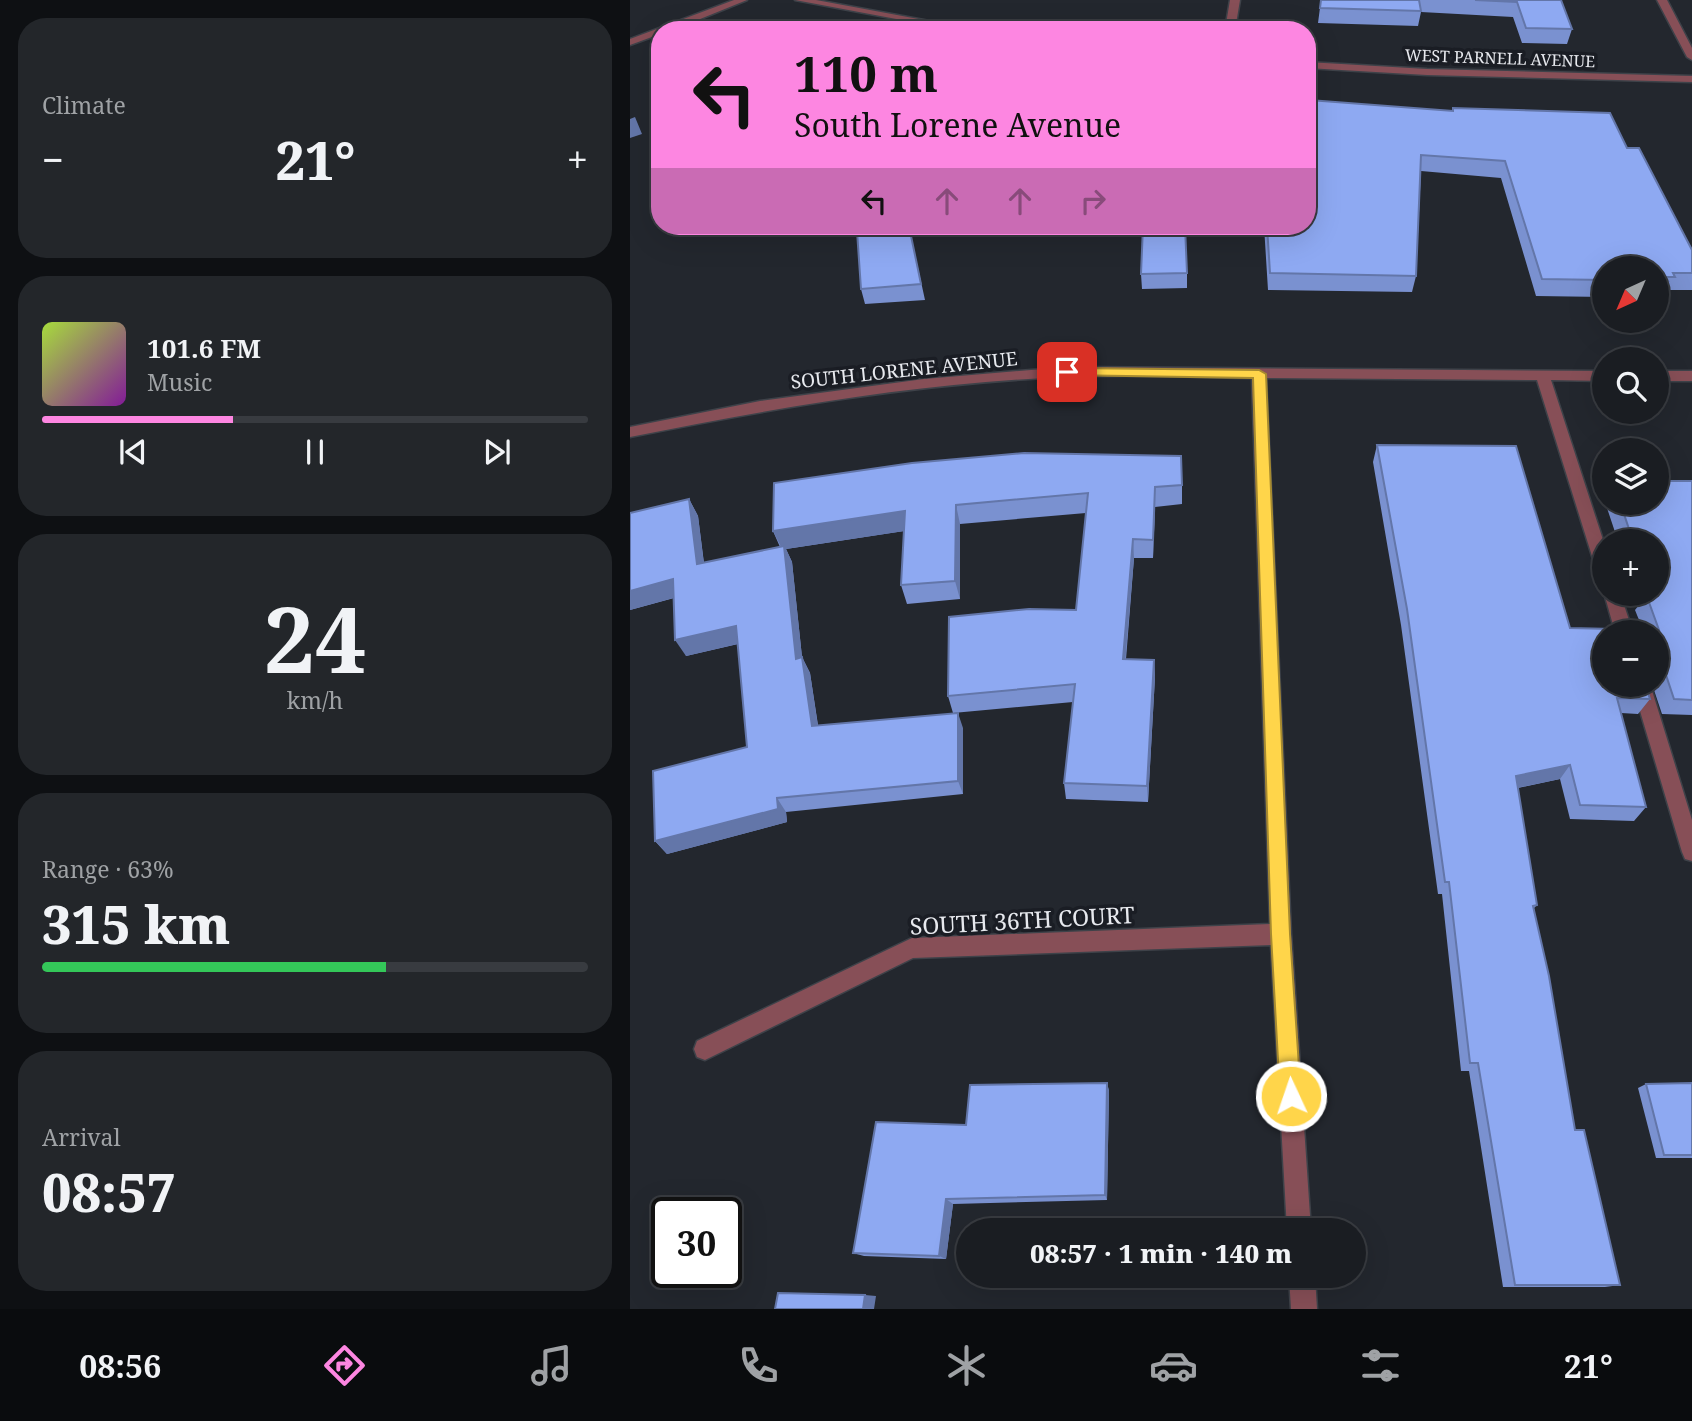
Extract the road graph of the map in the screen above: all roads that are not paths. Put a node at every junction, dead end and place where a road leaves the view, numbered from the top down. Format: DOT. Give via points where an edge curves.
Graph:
graph roads {
  1 [pos="742,0"];
  2 [pos="800,0"];
  3 [pos="1235,0"];
  4 [pos="1662,0"];
  5 [pos="688,21"];
  6 [pos="921,21"];
  7 [pos="1232,21"];
  8 [pos="651,35"];
  9 [pos="630,42"];
  10 [pos="1692,58"];
  11 [pos="1316,66"];
  12 [pos="1692,79"];
  13 [pos="1259,374"];
  14 [pos="1542,375"];
  15 [pos="1592,376"];
  16 [pos="1669,376"];
  17 [pos="1692,376"];
  18 [pos="630,432"];
  19 [pos="1592,531"];
  20 [pos="1645,697"];
  21 [pos="1692,852"];
  22 [pos="1280,934"];
  23 [pos="705,1049"];
  24 [pos="1298,1218"];
  25 [pos="1303,1288"];
  26 [pos="1304,1309"];
  1 -- 5 [label="street"];
  2 -- 6 [label="street"];
  3 -- 7 [label="street"];
  4 -- 10 [label="street"];
  8 -- 9 [label="street"];
  11 -- 12 [label="street, WEST PARNELL AVENUE"];
  13 -- 14 [label="street, SOUTH LORENE AVENUE"];
  13 -- 18 [label="street, SOUTH LORENE AVENUE" via="1067,372 937,383 760,406"];
  13 -- 22 [label="street"];
  14 -- 15 [label="street, SOUTH LORENE AVENUE"];
  14 -- 19 [label="street"];
  16 -- 17 [label="street"];
  20 -- 21 [label="street"];
  22 -- 23 [label="street, SOUTH 36TH COURT" via="912,948"];
  22 -- 24 [label="street"];
  25 -- 26 [label="street"];
}
